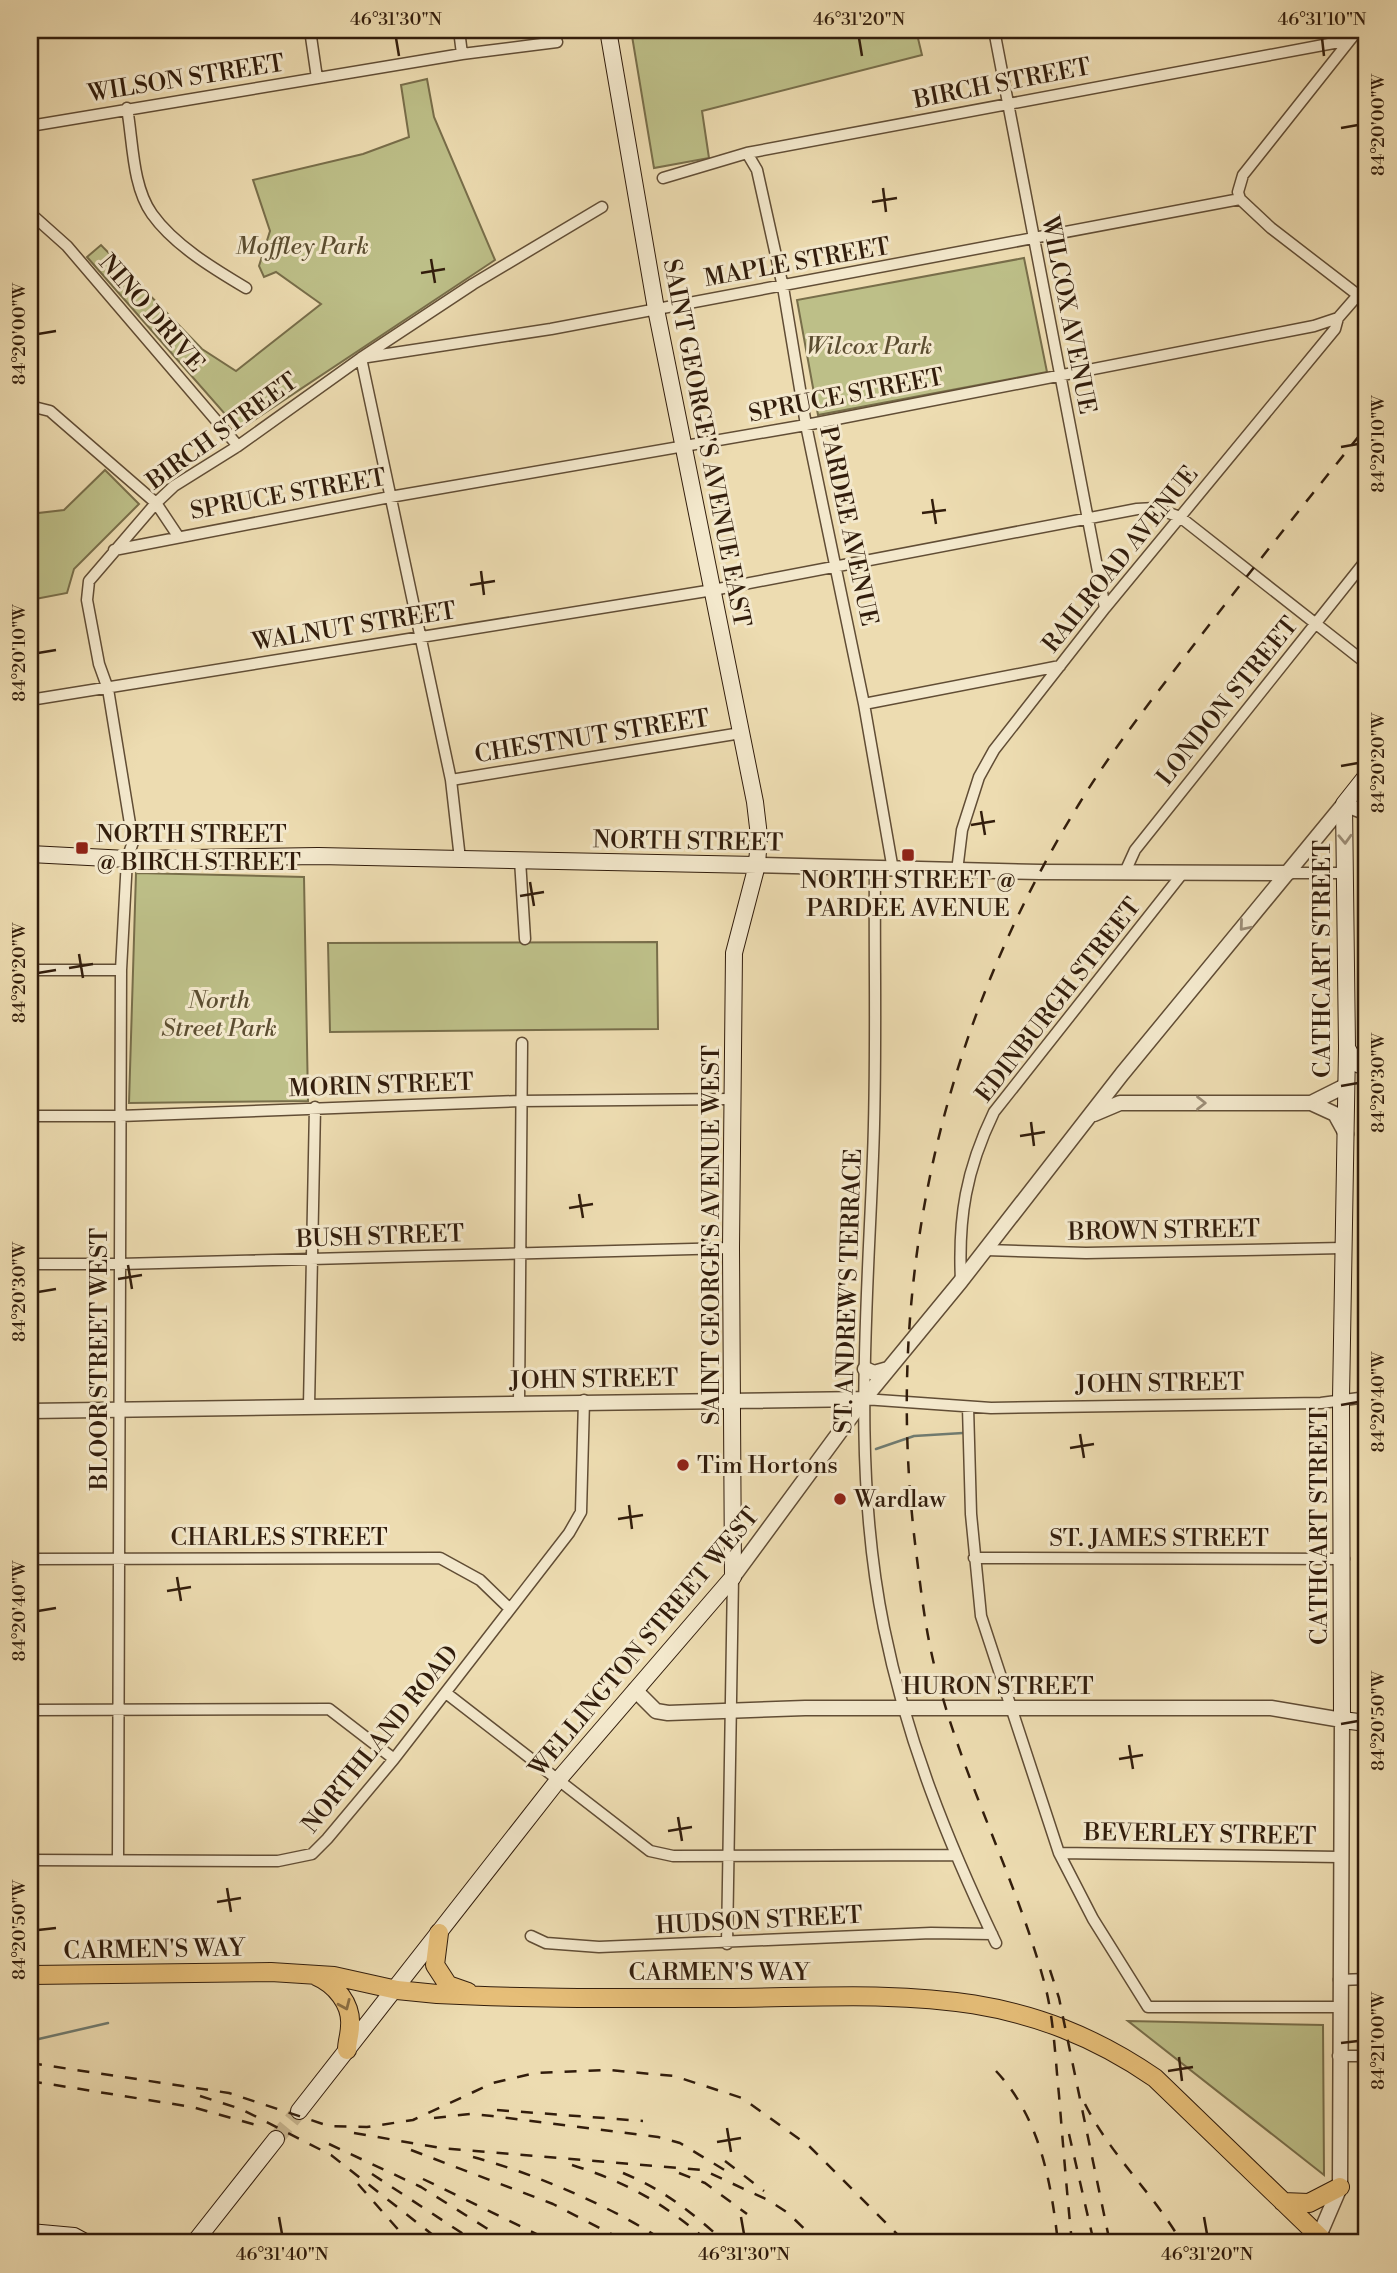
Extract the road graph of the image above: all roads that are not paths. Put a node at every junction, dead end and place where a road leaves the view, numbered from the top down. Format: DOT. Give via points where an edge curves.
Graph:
graph roads {
  1 [pos="310,30"];
  2 [pos="459,30"];
  3 [pos="608,30"];
  4 [pos="994,30"];
  5 [pos="1357,30"];
  6 [pos="1350,40"];
  7 [pos="557,42"];
  8 [pos="462,54"];
  9 [pos="317,78"];
  10 [pos="1006,103"];
  11 [pos="127,108"];
  12 [pos="30,125"];
  13 [pos="747,153"];
  14 [pos="663,177"];
  15 [pos="1240,199"];
  16 [pos="601,207"];
  17 [pos="30,213"];
  18 [pos="1033,238"];
  19 [pos="783,287"];
  20 [pos="246,288"];
  21 [pos="1363,298"];
  22 [pos="656,309"];
  23 [pos="1338,318"];
  24 [pos="361,358"];
  25 [pos="1059,375"];
  26 [pos="30,406"];
  27 [pos="806,425"];
  28 [pos="238,446"];
  29 [pos="684,447"];
  30 [pos="390,497"];
  31 [pos="156,503"];
  32 [pos="1180,517"];
  33 [pos="1089,519"];
  34 [pos="178,536"];
  35 [pos="112,550"];
  36 [pos="1367,559"];
  37 [pos="836,567"];
  38 [pos="713,590"];
  39 [pos="1105,608"];
  40 [pos="1315,625"];
  41 [pos="420,639"];
  42 [pos="1367,664"];
  43 [pos="1060,666"];
  44 [pos="108,688"];
  45 [pos="30,700"];
  46 [pos="864,704"];
  47 [pos="741,733"];
  48 [pos="1367,775"];
  49 [pos="450,780"];
  50 [pos="1344,804"];
  51 [pos="1367,813"];
  52 [pos="30,854"];
  53 [pos="127,859"];
  54 [pos="460,859"];
  55 [pos="520,860"];
  56 [pos="757,865"];
  57 [pos="875,869"];
  58 [pos="893,870"];
  59 [pos="957,871"];
  60 [pos="1125,873"];
  61 [pos="1288,873"];
  62 [pos="1346,873"];
  63 [pos="1182,874"];
  64 [pos="525,939"];
  65 [pos="30,970"];
  66 [pos="121,970"];
  67 [pos="522,1043"];
  68 [pos="1347,1048"];
  69 [pos="1367,1069"];
  70 [pos="1122,1074"];
  71 [pos="1345,1086"];
  72 [pos="733,1098"];
  73 [pos="520,1101"];
  74 [pos="1133,1103"];
  75 [pos="1311,1104"];
  76 [pos="315,1107"];
  77 [pos="30,1116"];
  78 [pos="120,1116"];
  79 [pos="1090,1116"];
  80 [pos="1346,1134"];
  81 [pos="731,1248"];
  82 [pos="1343,1248"];
  83 [pos="986,1250"];
  84 [pos="520,1253"];
  85 [pos="311,1259"];
  86 [pos="30,1264"];
  87 [pos="120,1264"];
  88 [pos="961,1281"];
  89 [pos="865,1369"];
  90 [pos="888,1369"];
  91 [pos="1367,1397"];
  92 [pos="864,1399"];
  93 [pos="1341,1399"];
  94 [pos="584,1400"];
  95 [pos="734,1401"];
  96 [pos="519,1402"];
  97 [pos="309,1406"];
  98 [pos="968,1407"];
  99 [pos="30,1411"];
  100 [pos="121,1412"];
  101 [pos="119,1558"];
  102 [pos="974,1558"];
  103 [pos="30,1559"];
  104 [pos="1344,1559"];
  105 [pos="733,1577"];
  106 [pos="510,1609"];
  107 [pos="635,1690"];
  108 [pos="446,1693"];
  109 [pos="1009,1707"];
  110 [pos="119,1708"];
  111 [pos="904,1708"];
  112 [pos="30,1710"];
  113 [pos="731,1711"];
  114 [pos="1342,1720"];
  115 [pos="1367,1723"];
  116 [pos="394,1759"];
  117 [pos="559,1779"];
  118 [pos="1059,1853"];
  119 [pos="954,1855"];
  120 [pos="729,1856"];
  121 [pos="1340,1857"];
  122 [pos="118,1859"];
  123 [pos="30,1860"];
  124 [pos="439,1933"];
  125 [pos="531,1936"];
  126 [pos="994,1939"];
  127 [pos="727,1944"];
  128 [pos="30,1975"];
  129 [pos="312,1975"];
  130 [pos="1367,1979"];
  131 [pos="1339,1980"];
  132 [pos="397,1990"];
  133 [pos="477,1996"];
  134 [pos="1339,2007"];
  135 [pos="347,2050"];
  136 [pos="1338,2056"];
  137 [pos="1367,2056"];
  138 [pos="299,2111"];
  139 [pos="276,2139"];
  140 [pos="1340,2187"];
  141 [pos="1283,2202"];
  142 [pos="30,2232"];
  143 [pos="1320,2241"];
  144 [pos="87,2243"];
  145 [pos="194,2243"];
  1 -- 9 [label="street"];
  2 -- 8 [label="street"];
  3 -- 22 [label="main road, SAINT GEORGE'S AVENUE EAST"];
  4 -- 10 [label="street, WILCOX AVENUE"];
  5 -- 6 [label="street"];
  6 -- 10 [label="street, BIRCH STREET"];
  6 -- 15 [label="street" via="1243,175"];
  7 -- 8 [label="street, WILSON STREET"];
  8 -- 9 [label="street, WILSON STREET"];
  9 -- 11 [label="street, WILSON STREET"];
  10 -- 13 [label="street, BIRCH STREET"];
  10 -- 18 [label="street, WILCOX AVENUE"];
  11 -- 12 [label="street, WILSON STREET"];
  11 -- 20 [label="street" via="139,184 152,214 199,260"];
  13 -- 14 [label="street, BIRCH STREET"];
  13 -- 19 [label="street, PARDEE AVENUE" via="757,170"];
  15 -- 18 [label="street, MAPLE STREET"];
  15 -- 21 [label="street" via="1270,228"];
  16 -- 24 [label="street, BIRCH STREET" via="472,284"];
  17 -- 28 [label="street, NINO DRIVE" via="67,246"];
  18 -- 19 [label="street, MAPLE STREET"];
  18 -- 25 [label="street, WILCOX AVENUE"];
  19 -- 22 [label="street, MAPLE STREET"];
  19 -- 27 [label="street, PARDEE AVENUE"];
  21 -- 23 [label="street, RAILROAD AVENUE"];
  22 -- 24 [label="street, MAPLE STREET" via="551,330"];
  22 -- 29 [label="main road, SAINT GEORGE'S AVENUE EAST"];
  23 -- 25 [label="street, SPRUCE STREET"];
  23 -- 32 [label="street, RAILROAD AVENUE" via="1335,329"];
  24 -- 28 [label="street, BIRCH STREET"];
  24 -- 30 [label="street"];
  25 -- 27 [label="street, SPRUCE STREET"];
  25 -- 33 [label="street, WILCOX AVENUE"];
  26 -- 31 [label="street" via="50,411"];
  27 -- 29 [label="street, SPRUCE STREET"];
  27 -- 37 [label="street, PARDEE AVENUE"];
  28 -- 31 [label="street, BIRCH STREET" via="174,486"];
  29 -- 30 [label="street, SPRUCE STREET"];
  29 -- 38 [label="main road, SAINT GEORGE'S AVENUE EAST"];
  30 -- 34 [label="street, SPRUCE STREET"];
  30 -- 41 [label="street"];
  31 -- 34 [label="street"];
  31 -- 35 [label="street, BIRCH STREET"];
  32 -- 33 [label="street, WALNUT STREET" via="1155,508"];
  32 -- 39 [label="street, RAILROAD AVENUE"];
  32 -- 40 [label="street"];
  33 -- 37 [label="street, WALNUT STREET"];
  33 -- 39 [label="street, WILCOX AVENUE"];
  34 -- 35 [label="street, SPRUCE STREET"];
  35 -- 44 [label="street, BIRCH STREET" via="89,580 87,600"];
  36 -- 40 [label="street, LONDON STREET"];
  37 -- 38 [label="street, WALNUT STREET"];
  37 -- 46 [label="street, PARDEE AVENUE"];
  38 -- 41 [label="street, WALNUT STREET"];
  38 -- 47 [label="main road, SAINT GEORGE'S AVENUE EAST"];
  39 -- 43 [label="street, RAILROAD AVENUE"];
  40 -- 42 [label="street"];
  40 -- 60 [label="street, LONDON STREET" via="1135,850"];
  41 -- 44 [label="street, WALNUT STREET"];
  41 -- 49 [label="street"];
  43 -- 46 [label="street"];
  43 -- 59 [label="street, RAILROAD AVENUE" via="994,750 979,777 962,830"];
  44 -- 45 [label="street, WALNUT STREET"];
  44 -- 53 [label="street, BIRCH STREET" via="133,842"];
  46 -- 58 [label="street, PARDEE AVENUE"];
  47 -- 49 [label="street, CHESTNUT STREET"];
  47 -- 56 [label="main road, SAINT GEORGE'S AVENUE EAST" via="755,802"];
  48 -- 50 [label="main road"];
  49 -- 54 [label="street"];
  50 -- 51 [label="street"];
  50 -- 61 [label="street, WELLINGTON STREET WEST"];
  50 -- 62 [label="main road, CATHCART STREET, one-way"];
  52 -- 53 [label="main road, NORTH STREET"];
  53 -- 54 [label="main road, NORTH STREET"];
  53 -- 66 [label="street, BLOOR STREET WEST"];
  54 -- 55 [label="main road, NORTH STREET"];
  55 -- 56 [label="main road, NORTH STREET"];
  55 -- 64 [label="street"];
  56 -- 57 [label="street, NORTH STREET"];
  56 -- 72 [label="main road, SAINT GEORGE'S AVENUE WEST" via="734,953"];
  57 -- 58 [label="street, NORTH STREET"];
  57 -- 89 [label="street, ST. ANDREW'S TERRACE" via="874,1151"];
  58 -- 59 [label="street, NORTH STREET"];
  59 -- 60 [label="street, NORTH STREET"];
  60 -- 63 [label="street, NORTH STREET"];
  61 -- 62 [label="street, NORTH STREET"];
  61 -- 63 [label="street, NORTH STREET"];
  61 -- 70 [label="street, WELLINGTON STREET WEST, one-way"];
  62 -- 68 [label="main road, CATHCART STREET"];
  63 -- 88 [label="street, EDINBURGH STREET" via="994,1112 974,1154 959,1237"];
  65 -- 66 [label="street"];
  66 -- 78 [label="street, BLOOR STREET WEST"];
  67 -- 73 [label="street"];
  68 -- 69 [label="main road" via="1355,1062"];
  68 -- 71 [label="main road, CATHCART STREET"];
  69 -- 71 [label="main road"];
  70 -- 74 [label="street" via="1124,1092"];
  70 -- 79 [label="street, WELLINGTON STREET WEST"];
  71 -- 75 [label="street"];
  71 -- 80 [label="main road, CATHCART STREET"];
  72 -- 73 [label="street, MORIN STREET"];
  72 -- 81 [label="main road, SAINT GEORGE'S AVENUE WEST"];
  73 -- 76 [label="street, MORIN STREET"];
  73 -- 84 [label="street"];
  74 -- 75 [label="street, one-way"];
  74 -- 79 [label="street"];
  75 -- 80 [label="street" via="1335,1114"];
  76 -- 78 [label="street, MORIN STREET"];
  76 -- 85 [label="street"];
  77 -- 78 [label="street, MORIN STREET"];
  78 -- 87 [label="street, BLOOR STREET WEST"];
  79 -- 83 [label="street, WELLINGTON STREET WEST"];
  80 -- 82 [label="main road, CATHCART STREET"];
  81 -- 84 [label="street, BUSH STREET"];
  81 -- 95 [label="main road, SAINT GEORGE'S AVENUE WEST"];
  82 -- 83 [label="street, BROWN STREET" via="1086,1253"];
  82 -- 93 [label="main road, CATHCART STREET"];
  83 -- 88 [label="street, WELLINGTON STREET WEST"];
  84 -- 85 [label="street, BUSH STREET"];
  84 -- 96 [label="street"];
  85 -- 87 [label="street, BUSH STREET"];
  85 -- 97 [label="street"];
  86 -- 87 [label="street, BUSH STREET"];
  87 -- 100 [label="street, BLOOR STREET WEST"];
  88 -- 90 [label="street, WELLINGTON STREET WEST"];
  89 -- 90 [label="street" via="874,1373"];
  89 -- 92 [label="street, ST. ANDREW'S TERRACE"];
  90 -- 92 [label="street, WELLINGTON STREET WEST"];
  91 -- 93 [label="street, JOHN STREET"];
  92 -- 95 [label="street, JOHN STREET"];
  92 -- 98 [label="street, JOHN STREET"];
  92 -- 105 [label="street, WELLINGTON STREET WEST"];
  92 -- 111 [label="street, ST. ANDREW'S TERRACE" via="868,1511 884,1627"];
  93 -- 98 [label="street, JOHN STREET" via="1321,1403"];
  93 -- 104 [label="main road, CATHCART STREET"];
  94 -- 95 [label="street, JOHN STREET"];
  94 -- 96 [label="street, JOHN STREET"];
  94 -- 106 [label="street, NORTHLAND ROAD" via="582,1513"];
  95 -- 105 [label="main road, SAINT GEORGE'S AVENUE WEST"];
  96 -- 97 [label="street, JOHN STREET"];
  97 -- 100 [label="street, JOHN STREET"];
  98 -- 102 [label="street"];
  99 -- 100 [label="street, JOHN STREET"];
  100 -- 101 [label="street, BLOOR STREET WEST"];
  101 -- 103 [label="street, CHARLES STREET"];
  101 -- 106 [label="street, CHARLES STREET" via="440,1558 480,1580"];
  101 -- 110 [label="street, BLOOR STREET WEST"];
  102 -- 104 [label="street, ST. JAMES STREET"];
  102 -- 109 [label="street" via="981,1616"];
  104 -- 114 [label="main road, CATHCART STREET"];
  105 -- 107 [label="main road, WELLINGTON STREET WEST"];
  105 -- 113 [label="street, SAINT GEORGE'S AVENUE WEST"];
  106 -- 108 [label="street, NORTHLAND ROAD"];
  107 -- 113 [label="street, HURON STREET" via="656,1711"];
  107 -- 117 [label="main road, WELLINGTON STREET WEST"];
  108 -- 116 [label="street, NORTHLAND ROAD"];
  108 -- 117 [label="street"];
  109 -- 111 [label="street, HURON STREET"];
  109 -- 114 [label="street, HURON STREET" via="1271,1708"];
  109 -- 118 [label="street"];
  110 -- 112 [label="street"];
  110 -- 116 [label="street" via="329,1709"];
  110 -- 122 [label="street, BLOOR STREET WEST"];
  111 -- 113 [label="street, HURON STREET"];
  111 -- 119 [label="street, ST. ANDREW'S TERRACE"];
  113 -- 120 [label="street, SAINT GEORGE'S AVENUE WEST"];
  114 -- 115 [label="main road, HURON STREET"];
  114 -- 121 [label="street, CATHCART STREET"];
  116 -- 122 [label="street, NORTHLAND ROAD" via="312,1854 278,1861"];
  117 -- 120 [label="street" via="650,1851 673,1856"];
  117 -- 124 [label="main road, WELLINGTON STREET WEST"];
  118 -- 121 [label="street, BEVERLEY STREET"];
  118 -- 134 [label="street" via="1093,1919 1149,2007"];
  119 -- 120 [label="street"];
  119 -- 126 [label="street, ST. ANDREW'S TERRACE"];
  120 -- 127 [label="street, SAINT GEORGE'S AVENUE WEST"];
  121 -- 131 [label="street, CATHCART STREET"];
  122 -- 123 [label="street, NORTHLAND ROAD"];
  124 -- 132 [label="main road, WELLINGTON STREET WEST"];
  124 -- 133 [label="highway" via="435,1965 443,1979"];
  125 -- 127 [label="street, HUDSON STREET" via="570,1947"];
  126 -- 127 [label="street, HUDSON STREET" via="931,1933"];
  128 -- 129 [label="highway, CARMEN'S WAY"];
  129 -- 132 [label="highway, CARMEN'S WAY"];
  129 -- 135 [label="highway, one-way" via="338,1992 348,2009"];
  130 -- 131 [label="street"];
  131 -- 134 [label="street, CATHCART STREET"];
  132 -- 133 [label="highway, CARMEN'S WAY"];
  132 -- 135 [label="main road, WELLINGTON STREET WEST"];
  133 -- 141 [label="highway, CARMEN'S WAY" via="873,1996 986,2005 1065,2028 1125,2058 1180,2100"];
  134 -- 136 [label="street, CATHCART STREET"];
  135 -- 138 [label="main road, WELLINGTON STREET WEST"];
  136 -- 137 [label="street"];
  136 -- 140 [label="street, CATHCART STREET"];
  139 -- 145 [label="main road"];
  140 -- 141 [label="highway" via="1309,2203"];
  140 -- 143 [label="street, CATHCART STREET"];
  141 -- 143 [label="highway, CARMEN'S WAY"];
  142 -- 144 [label="main road" via="74,2236"];
}
